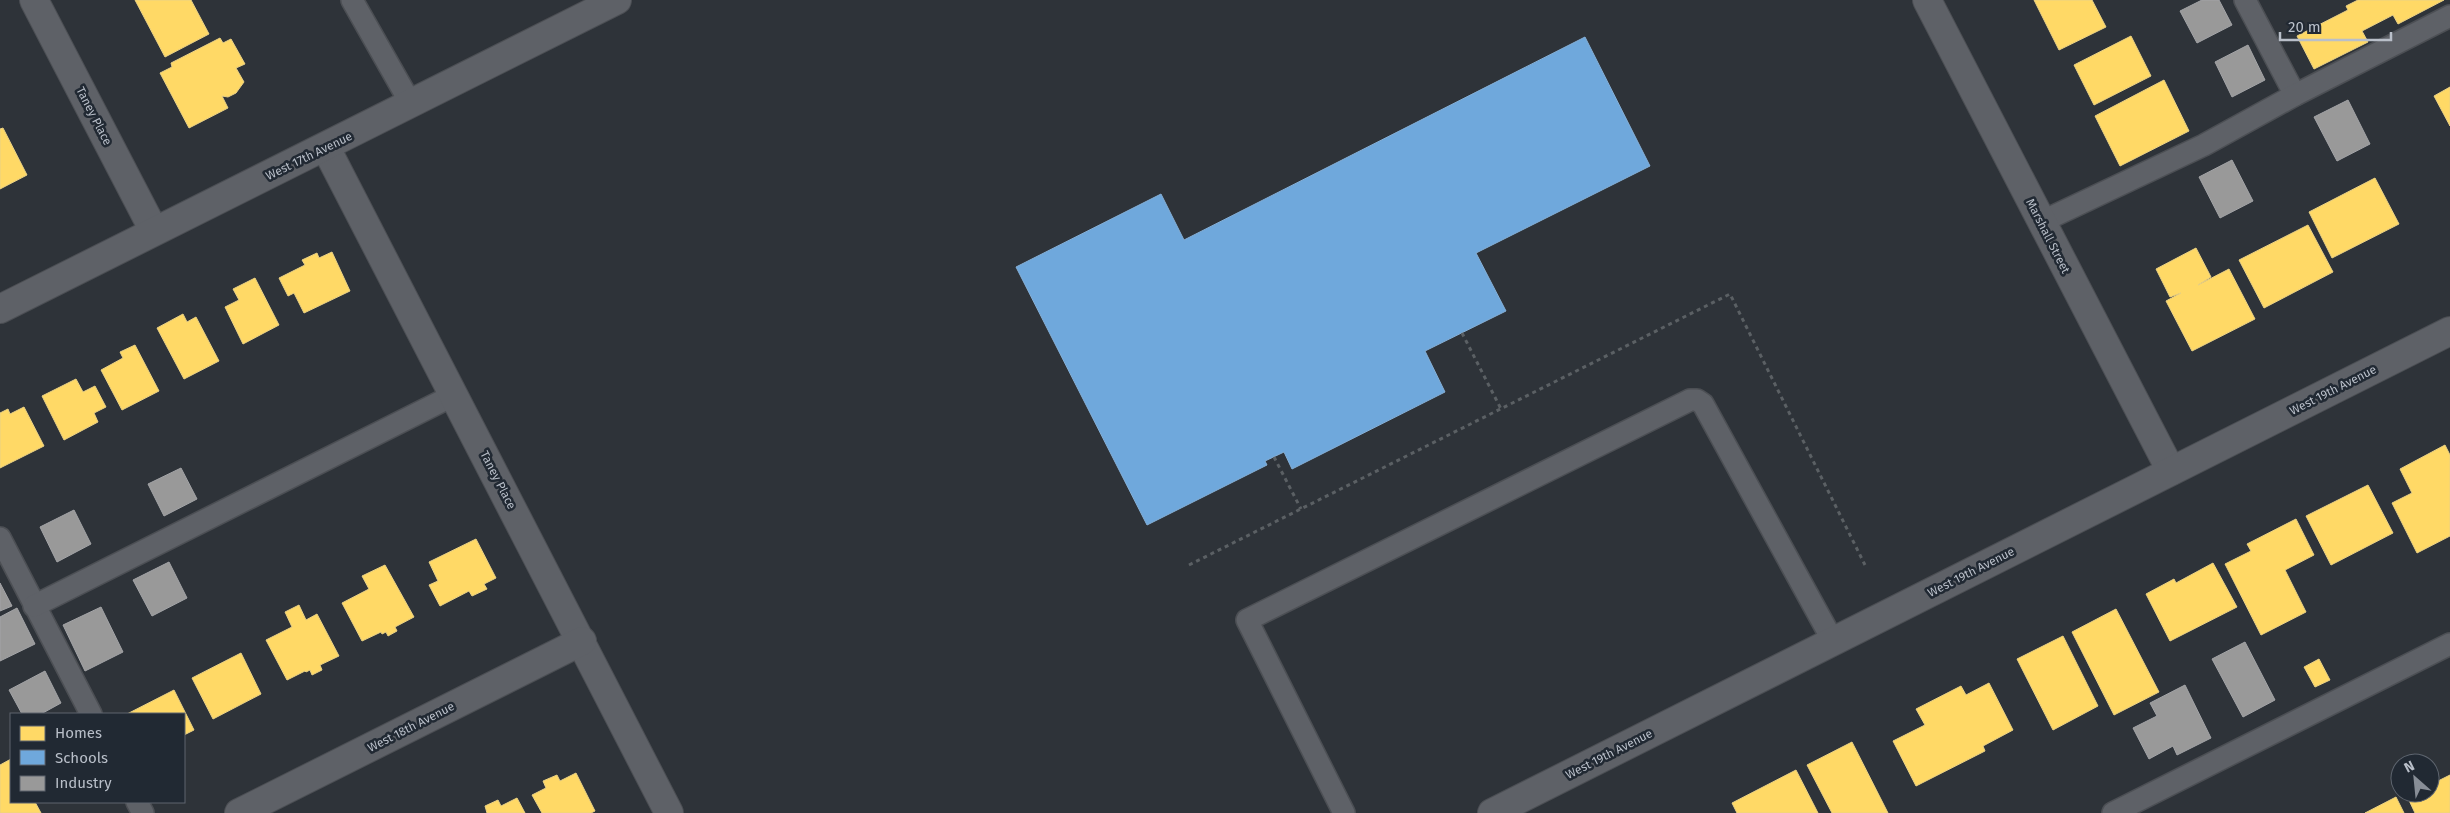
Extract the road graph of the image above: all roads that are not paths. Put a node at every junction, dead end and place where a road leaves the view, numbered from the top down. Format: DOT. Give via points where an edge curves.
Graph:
graph roads {
  1 [pos="34,0"];
  2 [pos="352,0"];
  3 [pos="617,0"];
  4 [pos="1927,0"];
  5 [pos="2246,0"];
  6 [pos="2450,16"];
  7 [pos="2295,94"];
  8 [pos="411,104"];
  9 [pos="326,148"];
  10 [pos="2041,222"];
  11 [pos="154,231"];
  12 [pos="0,309"];
  13 [pos="2450,331"];
  14 [pos="454,395"];
  15 [pos="2171,471"];
  16 [pos="0,538"];
  17 [pos="34,606"];
  18 [pos="582,641"];
  19 [pos="1833,641"];
  20 [pos="2450,644"];
  21 [pos="90,713"];
  22 [pos="239,813"];
  23 [pos="670,813"];
  24 [pos="1344,813"];
  25 [pos="1492,813"];
  26 [pos="2113,813"];
  1 -- 11 [label="street, Taney Place"];
  2 -- 8 [label="lane"];
  3 -- 8 [label="street, West 17th Avenue"];
  4 -- 10 [label="street, Marshall Street"];
  5 -- 7 [label="lane"];
  6 -- 7 [label="lane"];
  7 -- 10 [label="lane" via="2204,145"];
  8 -- 9 [label="street, West 17th Avenue"];
  9 -- 11 [label="street, West 17th Avenue"];
  9 -- 14 [label="street, Taney Place"];
  10 -- 15 [label="street, Marshall Street"];
  11 -- 12 [label="street, West 17th Avenue"];
  13 -- 15 [label="street, West 19th Avenue"];
  14 -- 17 [label="lane"];
  14 -- 18 [label="street, Taney Place"];
  15 -- 19 [label="street, West 19th Avenue"];
  16 -- 17 [label="lane"];
  17 -- 21 [label="lane"];
  18 -- 22 [label="street, West 18th Avenue"];
  18 -- 23 [label="street, Taney Place"];
  19 -- 24 [label="lane" via="1703,404 1690,400 1247,620"];
  19 -- 25 [label="street, West 19th Avenue"];
  20 -- 26 [label="lane"];
}
